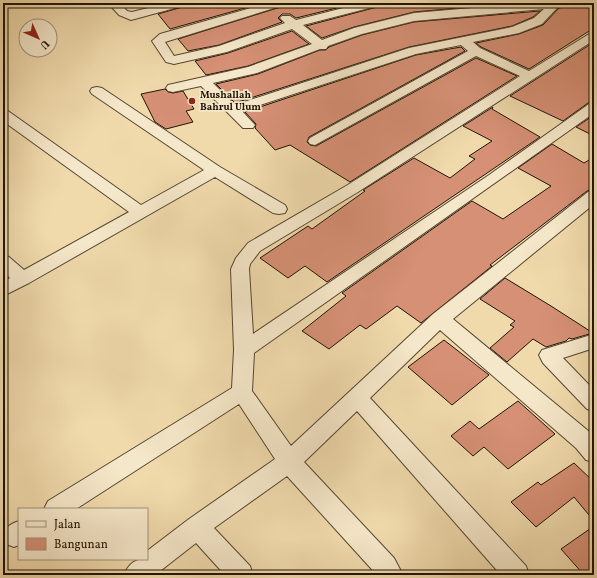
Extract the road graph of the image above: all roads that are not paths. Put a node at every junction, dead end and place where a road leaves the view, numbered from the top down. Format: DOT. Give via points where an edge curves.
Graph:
graph roads {
  1 [pos="114,3"];
  2 [pos="182,3"];
  3 [pos="377,3"];
  4 [pos="272,4"];
  5 [pos="561,4"];
  6 [pos="294,24"];
  7 [pos="594,34"];
  8 [pos="464,41"];
  9 [pos="322,46"];
  10 [pos="476,51"];
  11 [pos="528,75"];
  12 [pos="204,81"];
  13 [pos="173,88"];
  14 [pos="97,91"];
  15 [pos="594,106"];
  16 [pos="233,110"];
  17 [pos="3,114"];
  18 [pos="248,125"];
  19 [pos="315,141"];
  20 [pos="215,170"];
  21 [pos="594,196"];
  22 [pos="279,209"];
  23 [pos="140,212"];
  24 [pos="3,261"];
  25 [pos="23,278"];
  26 [pos="3,290"];
  27 [pos="440,319"];
  28 [pos="594,341"];
  29 [pos="244,350"];
  30 [pos="242,392"];
  31 [pos="357,397"];
  32 [pos="594,403"];
  33 [pos="590,443"];
  34 [pos="288,462"];
  35 [pos="58,508"];
  36 [pos="197,527"];
  37 [pos="136,575"];
  38 [pos="241,575"];
  39 [pos="391,575"];
  40 [pos="517,575"];
  1 -- 2 [label="street" via="123,13 131,16"];
  3 -- 6 [label="street"];
  4 -- 6 [label="street"];
  4 -- 6 [label="street" via="158,41 170,59 174,60 223,49"];
  5 -- 8 [label="street" via="529,25"];
  5 -- 9 [label="street" via="414,17 358,31"];
  6 -- 9 [label="street"];
  7 -- 11 [label="street"];
  8 -- 10 [label="street"];
  8 -- 16 [label="street" via="400,55"];
  9 -- 12 [label="street" via="252,70"];
  10 -- 11 [label="street"];
  10 -- 19 [label="street"];
  11 -- 29 [label="street" via="352,189 254,248 242,262 240,269"];
  12 -- 13 [label="street"];
  12 -- 16 [label="street"];
  14 -- 20 [label="street"];
  15 -- 29 [label="street"];
  16 -- 18 [label="street"];
  17 -- 23 [label="street"];
  20 -- 22 [label="street"];
  20 -- 23 [label="street"];
  21 -- 27 [label="street"];
  23 -- 25 [label="street"];
  24 -- 25 [label="street"];
  25 -- 26 [label="street"];
  27 -- 31 [label="street"];
  27 -- 33 [label="street"];
  28 -- 32 [label="street" via="549,355"];
  29 -- 30 [label="street"];
  30 -- 34 [label="street"];
  30 -- 35 [label="street"];
  31 -- 34 [label="street"];
  31 -- 40 [label="street"];
  34 -- 36 [label="street"];
  34 -- 39 [label="street"];
  36 -- 37 [label="street"];
  36 -- 38 [label="street"];
}
